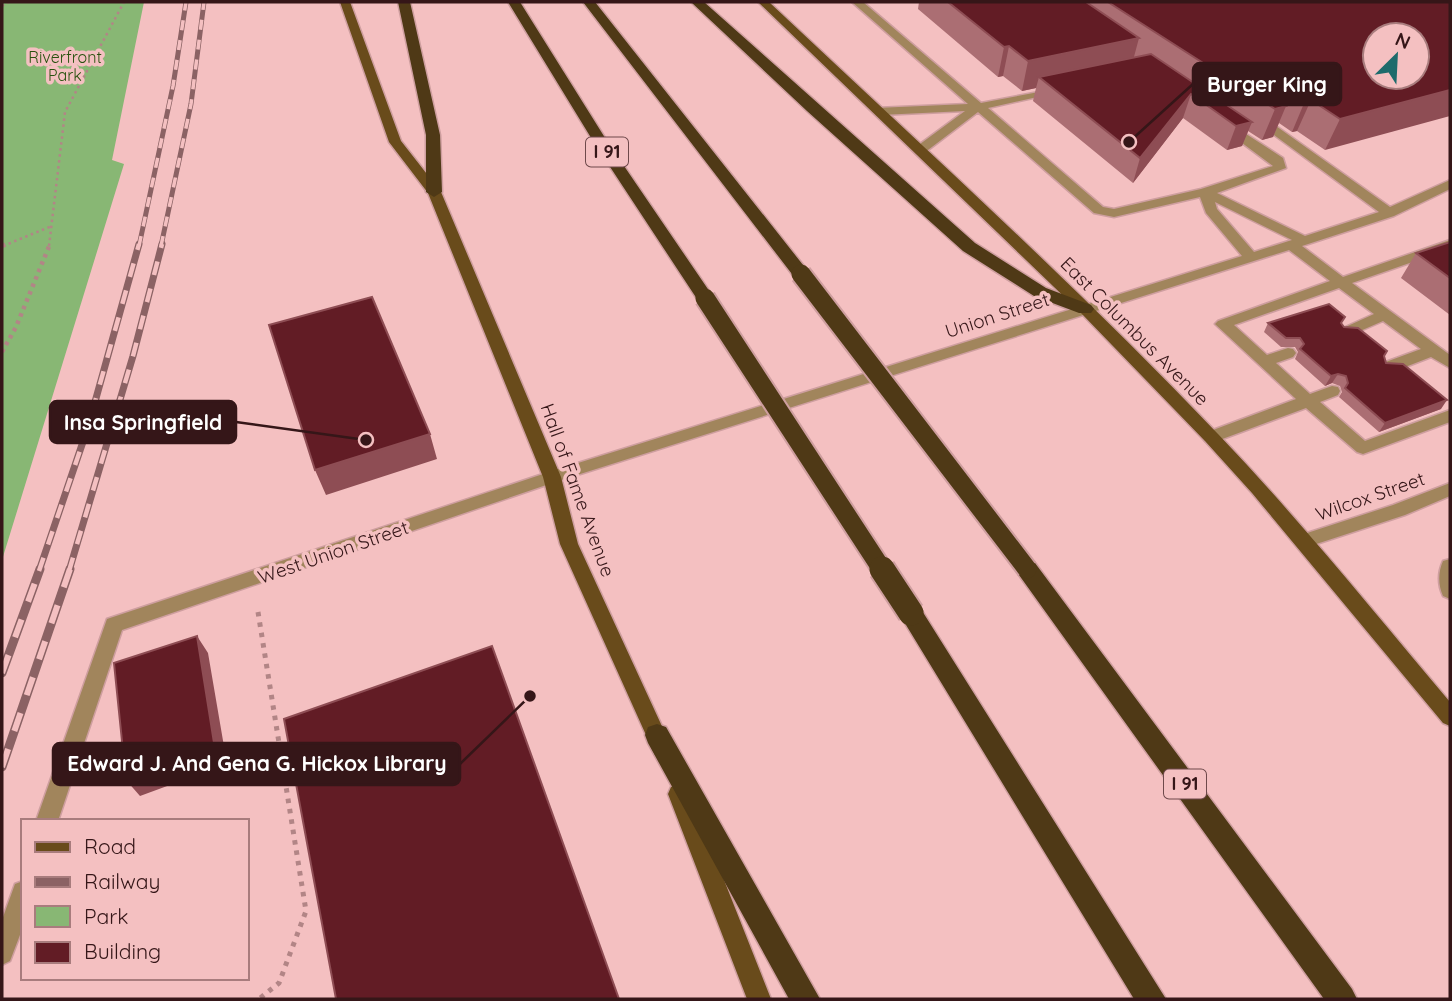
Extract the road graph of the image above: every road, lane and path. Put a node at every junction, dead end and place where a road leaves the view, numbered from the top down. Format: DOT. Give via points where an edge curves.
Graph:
graph roads {
  1 [pos="9,2"];
  2 [pos="124,2"];
  3 [pos="345,2"];
  4 [pos="404,2"];
  5 [pos="513,2"];
  6 [pos="589,2"];
  7 [pos="697,2"];
  8 [pos="763,2"];
  9 [pos="857,2"];
  10 [pos="2,6"];
  11 [pos="1068,88"];
  12 [pos="978,107"];
  13 [pos="880,111"];
  14 [pos="1254,114"];
  15 [pos="1211,116"];
  16 [pos="920,150"];
  17 [pos="1450,184"];
  18 [pos="434,192"];
  19 [pos="1205,192"];
  20 [pos="1389,213"];
  21 [pos="53,226"];
  22 [pos="1298,243"];
  23 [pos="1450,244"];
  24 [pos="2,246"];
  25 [pos="1251,257"];
  26 [pos="1341,281"];
  27 [pos="1085,309"];
  28 [pos="1386,314"];
  29 [pos="1346,332"];
  30 [pos="1433,350"];
  31 [pos="2,352"];
  32 [pos="1288,353"];
  33 [pos="1265,362"];
  34 [pos="1450,363"];
  35 [pos="1389,367"];
  36 [pos="1332,391"];
  37 [pos="1308,401"];
  38 [pos="1450,416"];
  39 [pos="1211,437"];
  40 [pos="552,477"];
  41 [pos="1450,489"];
  42 [pos="1304,541"];
  43 [pos="1450,566"];
  44 [pos="253,580"];
  45 [pos="1450,591"];
  46 [pos="1450,717"];
  47 [pos="657,735"];
  48 [pos="48,819"];
  49 [pos="21,898"];
  50 [pos="2,953"];
  51 [pos="259,999"];
  52 [pos="759,999"];
  53 [pos="805,999"];
  54 [pos="1151,999"];
  55 [pos="1342,999"];
  1 -- 10 [label="path"];
  2 -- 21 [label="path" via="65,111"];
  3 -- 18 [label="main road, Hall of Fame Avenue" via="395,142"];
  4 -- 18 [label="highway" via="433,135"];
  5 -- 54 [label="highway, I 91, bridge" via="911,613"];
  6 -- 55 [label="highway, I 91, bridge" via="1027,569"];
  7 -- 27 [label="highway" via="970,247 1040,292"];
  8 -- 13 [label="main road, East Columbus Avenue"];
  9 -- 12 [label="street"];
  11 -- 12 [label="street"];
  12 -- 13 [label="street"];
  12 -- 16 [label="street"];
  12 -- 19 [label="street" via="1099,210 1114,214"];
  13 -- 16 [label="main road, East Columbus Avenue"];
  14 -- 20 [label="street"];
  15 -- 19 [label="street" via="1278,161 1280,168"];
  16 -- 27 [label="main road, East Columbus Avenue"];
  17 -- 20 [label="street, Union Street"];
  18 -- 40 [label="main road, Hall of Fame Avenue"];
  19 -- 22 [label="street"];
  19 -- 25 [label="street" via="1210,210"];
  20 -- 22 [label="street, Union Street"];
  21 -- 24 [label="path"];
  21 -- 31 [label="path" via="40,273"];
  22 -- 25 [label="street, Union Street"];
  22 -- 26 [label="street"];
  23 -- 26 [label="street"];
  25 -- 27 [label="street, Union Street"];
  26 -- 28 [label="street"];
  26 -- 33 [label="street" via="1223,324"];
  27 -- 39 [label="main road, East Columbus Avenue"];
  27 -- 40 [label="street, Union Street"];
  28 -- 29 [label="street"];
  28 -- 30 [label="street"];
  30 -- 34 [label="street"];
  30 -- 35 [label="street"];
  32 -- 33 [label="street"];
  33 -- 37 [label="street"];
  36 -- 37 [label="street"];
  37 -- 38 [label="street" via="1363,448"];
  37 -- 39 [label="street"];
  39 -- 42 [label="main road, East Columbus Avenue"];
  40 -- 44 [label="street, West Union Street"];
  40 -- 47 [label="main road, Hall of Fame Avenue" via="569,544"];
  41 -- 42 [label="street, Wilcox Street"];
  42 -- 46 [label="main road, East Columbus Avenue"];
  43 -- 45 [label="street"];
  44 -- 48 [label="street, West Union Street" via="114,625"];
  44 -- 51 [label="path" via="306,911 279,983"];
  47 -- 52 [label="main road, Hall of Fame Avenue"];
  47 -- 53 [label="highway"];
  49 -- 50 [label="street"];
}
